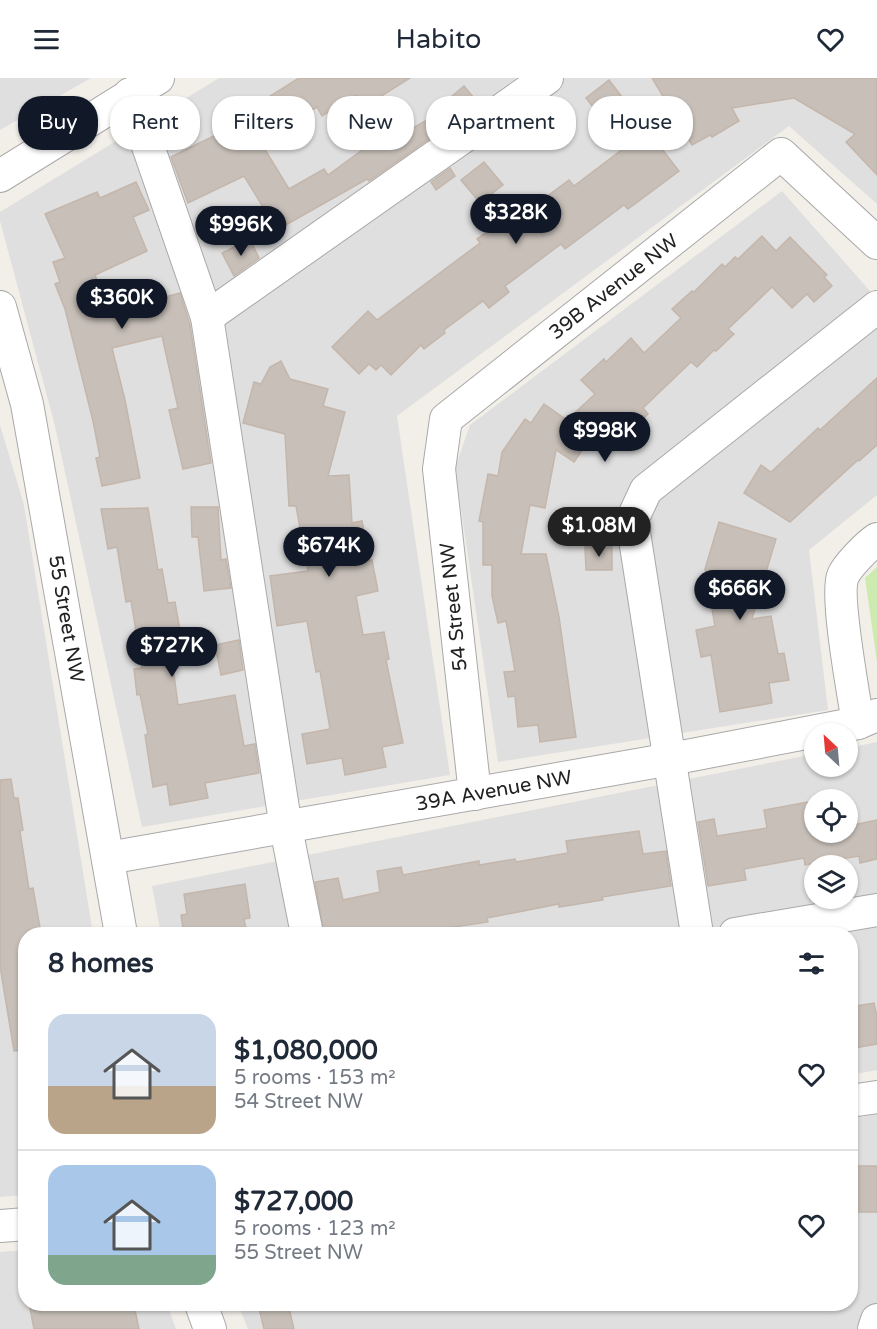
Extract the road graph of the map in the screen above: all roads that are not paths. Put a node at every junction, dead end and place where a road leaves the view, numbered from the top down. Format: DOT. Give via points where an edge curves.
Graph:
graph roads {
  1 [pos="158,78"];
  2 [pos="548,78"];
  3 [pos="130,94"];
  4 [pos="0,176"];
  5 [pos="877,243"];
  6 [pos="0,307"];
  7 [pos="877,307"];
  8 [pos="207,317"];
  9 [pos="446,419"];
  10 [pos="877,539"];
  11 [pos="868,719"];
  12 [pos="671,759"];
  13 [pos="475,794"];
  14 [pos="286,828"];
  15 [pos="108,858"];
  16 [pos="877,910"];
  17 [pos="120,927"];
  18 [pos="306,927"];
  19 [pos="696,927"];
  20 [pos="776,927"];
  21 [pos="877,1096"];
  22 [pos="858,1100"];
  23 [pos="18,1225"];
  24 [pos="0,1227"];
  25 [pos="204,1311"];
  26 [pos="877,1320"];
  27 [pos="210,1329"];
  28 [pos="874,1329"];
  1 -- 3 [label="street"];
  2 -- 8 [label="street"];
  3 -- 4 [label="street"];
  3 -- 8 [label="street"];
  5 -- 9 [label="street, 39B Avenue NW" via="781,154"];
  6 -- 15 [label="street, 55 Street NW" via="27,404"];
  7 -- 12 [label="street" via="646,490 632,520"];
  8 -- 14 [label="street"];
  9 -- 13 [label="street, 54 Street NW" via="439,469"];
  10 -- 11 [label="street" via="842,576 841,606"];
  11 -- 12 [label="street, 39A Avenue NW"];
  12 -- 13 [label="street, 39A Avenue NW"];
  12 -- 19 [label="street"];
  13 -- 14 [label="street, 39A Avenue NW"];
  14 -- 15 [label="street, 39A Avenue NW"];
  14 -- 18 [label="street"];
  15 -- 17 [label="street, 55 Street NW"];
  16 -- 20 [label="street"];
  21 -- 22 [label="street"];
  23 -- 24 [label="street"];
  25 -- 27 [label="street"];
  26 -- 28 [label="street"];
}
